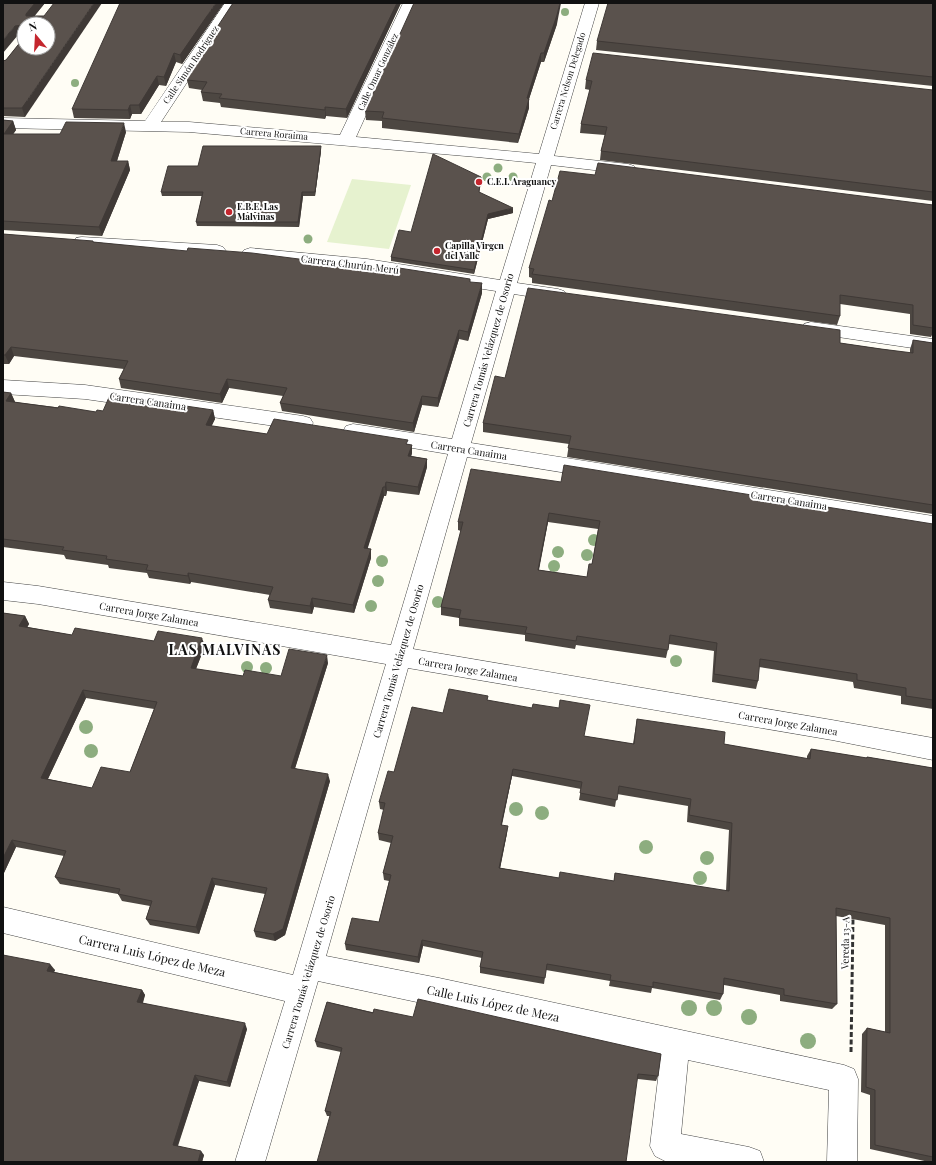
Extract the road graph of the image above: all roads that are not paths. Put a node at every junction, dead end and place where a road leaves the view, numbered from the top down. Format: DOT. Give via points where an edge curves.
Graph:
graph roads {
  1 [pos="232,3"];
  2 [pos="410,3"];
  3 [pos="592,3"];
  4 [pos="576,54"];
  5 [pos="593,55"];
  6 [pos="3,123"];
  7 [pos="150,126"];
  8 [pos="346,140"];
  9 [pos="545,160"];
  10 [pos="646,171"];
  11 [pos="62,240"];
  12 [pos="506,287"];
  13 [pos="572,297"];
  14 [pos="794,326"];
  15 [pos="933,346"];
  16 [pos="3,387"];
  17 [pos="459,448"];
  18 [pos="933,524"];
  19 [pos="3,591"];
  20 [pos="400,657"];
  21 [pos="933,749"];
  22 [pos="3,920"];
  23 [pos="309,966"];
  24 [pos="302,992"];
  25 [pos="676,1043"];
  26 [pos="250,1162"];
  27 [pos="749,1162"];
  28 [pos="842,1162"];
  1 -- 7 [label="street, Calle Simón Rodríguez"];
  2 -- 8 [label="street, Calle Omar González"];
  3 -- 4 [label="street, Carrera Nelson Delegado"];
  4 -- 5 [label="street"];
  4 -- 9 [label="street, Carrera Nelson Delegado"];
  6 -- 7 [label="street, Carrera Roraima"];
  7 -- 8 [label="street, Carrera Roraima"];
  8 -- 9 [label="street, Carrera Roraima"];
  9 -- 10 [label="street, Carrera Roraima"];
  9 -- 12 [label="street, Carrera Tomás Velázquez de Osorio"];
  11 -- 12 [label="street, Carrera Churún Merú" via="367,265"];
  12 -- 13 [label="street, Carrera Churún Merú"];
  12 -- 17 [label="street, Carrera Tomás Velázquez de Osorio"];
  14 -- 15 [label="street"];
  16 -- 17 [label="street, Carrera Canaima" via="116,396"];
  17 -- 18 [label="street, Carrera Canaima"];
  17 -- 20 [label="street, Carrera Tomás Velázquez de Osorio"];
  19 -- 20 [label="street, Carrera Jorge Zalamea"];
  20 -- 21 [label="street, Carrera Jorge Zalamea"];
  20 -- 23 [label="street, Carrera Tomás Velázquez de Osorio"];
  22 -- 24 [label="street, Carrera Luis López de Meza"];
  23 -- 24 [label="street, Carrera Tomás Velázquez de Osorio"];
  23 -- 25 [label="street, Calle Luis López de Meza"];
  24 -- 26 [label="street, Carrera Tomás Velázquez de Osorio"];
  25 -- 27 [label="street" via="665,1146"];
  25 -- 28 [label="street, Calle Luis López de Meza" via="844,1079"];
}
